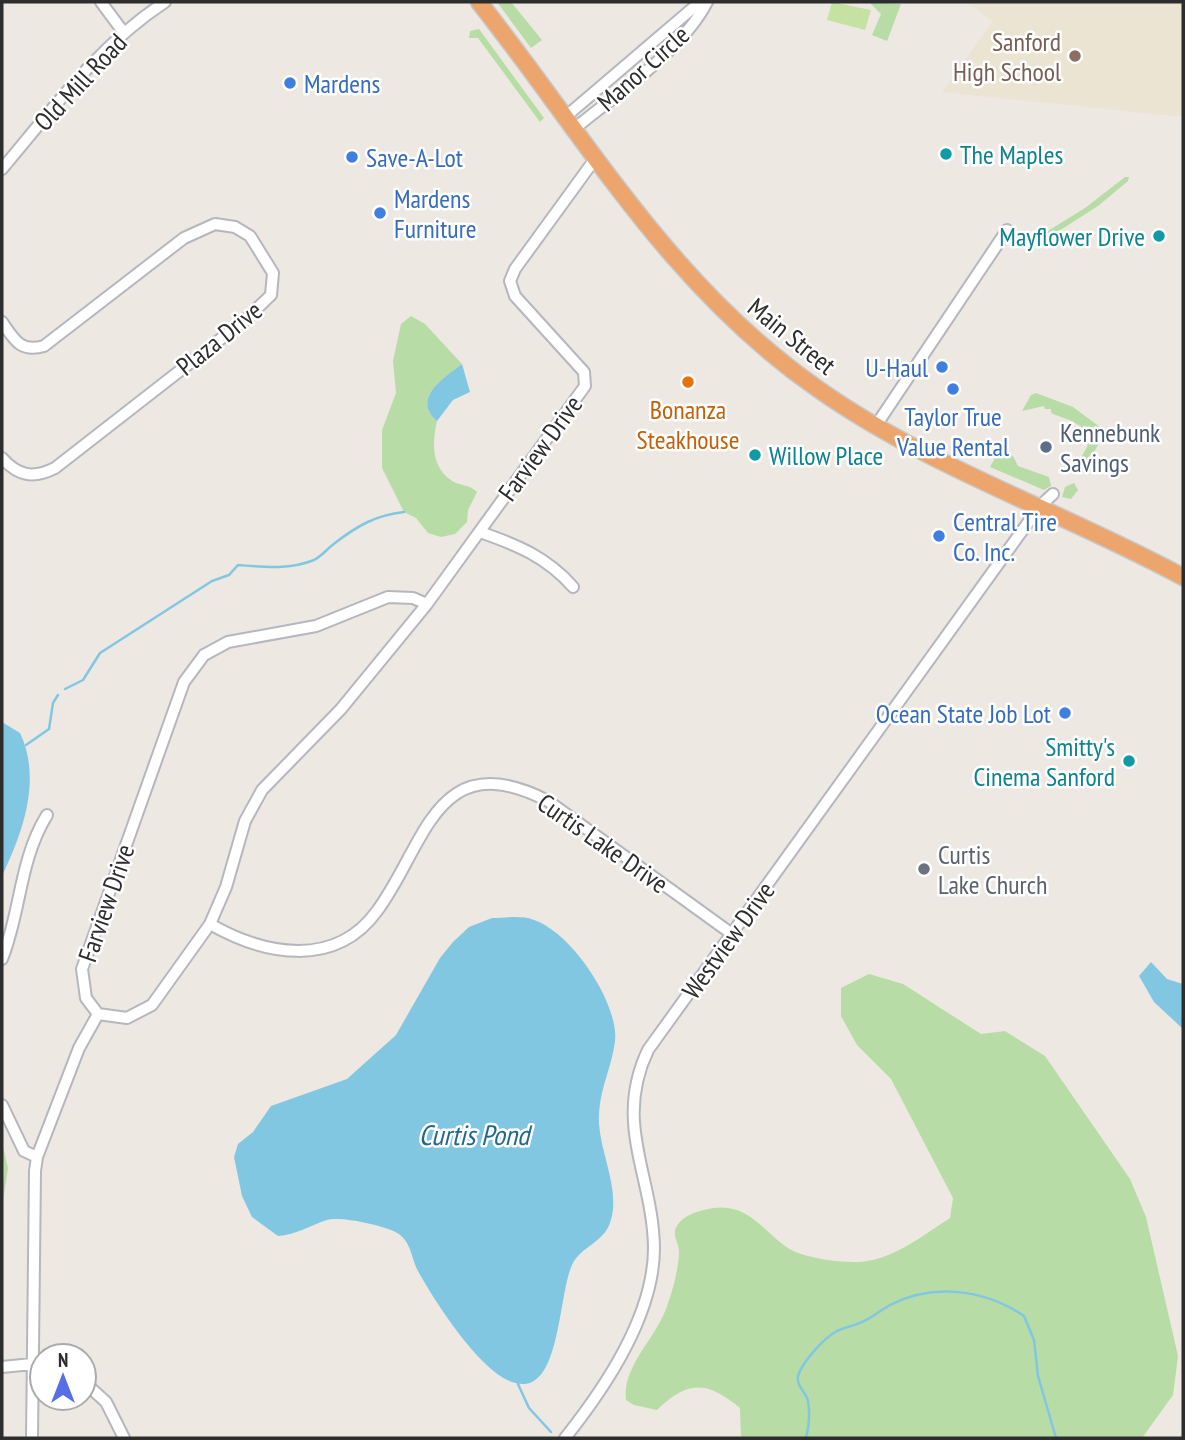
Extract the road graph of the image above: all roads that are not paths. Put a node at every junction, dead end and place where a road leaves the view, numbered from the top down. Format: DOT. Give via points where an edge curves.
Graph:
graph roads {
  1 [pos="101,2"];
  2 [pos="164,2"];
  3 [pos="479,2"];
  4 [pos="700,2"];
  5 [pos="708,2"];
  6 [pos="124,33"];
  7 [pos="569,124"];
  8 [pos="595,159"];
  9 [pos="2,169"];
  10 [pos="1007,230"];
  11 [pos="2,322"];
  12 [pos="875,427"];
  13 [pos="2,457"];
  14 [pos="1053,494"];
  15 [pos="1040,506"];
  16 [pos="480,532"];
  17 [pos="1183,577"];
  18 [pos="573,587"];
  19 [pos="427,604"];
  20 [pos="47,815"];
  21 [pos="210,924"];
  22 [pos="732,934"];
  23 [pos="2,960"];
  24 [pos="98,1014"];
  25 [pos="2,1105"];
  26 [pos="37,1157"];
  27 [pos="37,1342"];
  28 [pos="28,1364"];
  29 [pos="2,1367"];
  30 [pos="98,1395"];
  31 [pos="34,1412"];
  32 [pos="32,1438"];
  33 [pos="124,1438"];
  34 [pos="565,1438"];
  1 -- 6 [label="street"];
  2 -- 6 [label="street, Old Mill Road"];
  3 -- 7 [label="highway, Main Street"];
  4 -- 7 [label="street, Manor Circle"];
  5 -- 7 [label="street, Manor Circle" via="671,47"];
  6 -- 9 [label="street, Old Mill Road"];
  7 -- 8 [label="highway, Main Street"];
  8 -- 12 [label="highway, Main Street" via="650,232 727,316 790,369"];
  8 -- 16 [label="street, Farview Drive" via="510,281 515,296 584,372 586,384"];
  10 -- 12 [label="street"];
  11 -- 13 [label="street, Plaza Drive" via="20,346 44,346 184,238 215,224 235,227 250,236 275,279 271,295 245,320 55,468 28,475"];
  12 -- 15 [label="highway, Main Street"];
  14 -- 15 [label="street, Westview Drive"];
  15 -- 17 [label="highway, Main Street"];
  15 -- 22 [label="street, Westview Drive"];
  16 -- 18 [label="street" via="539,555"];
  16 -- 19 [label="street, Farview Drive"];
  19 -- 21 [label="street, Farview Drive" via="341,709 262,790 245,821"];
  19 -- 24 [label="street, Farview Drive" via="388,597 316,626 228,642 204,655 192,668 82,970 86,998"];
  20 -- 23 [label="street" via="27,855"];
  21 -- 22 [label="street, Curtis Lake Drive" via="246,942 281,951 318,950 345,940 376,914 437,809 461,793 493,783 548,801"];
  21 -- 24 [label="street, Farview Drive" via="143,1012 116,1018"];
  22 -- 34 [label="street, Westview Drive" via="648,1050 636,1077 633,1111 652,1227 653,1269 625,1347 600,1393"];
  24 -- 26 [label="street" via="79,1048"];
  25 -- 26 [label="street" via="24,1152"];
  26 -- 27 [label="street" via="32,1192"];
  28 -- 29 [label="street"];
  30 -- 33 [label="street"];
  31 -- 32 [label="street"];
}
